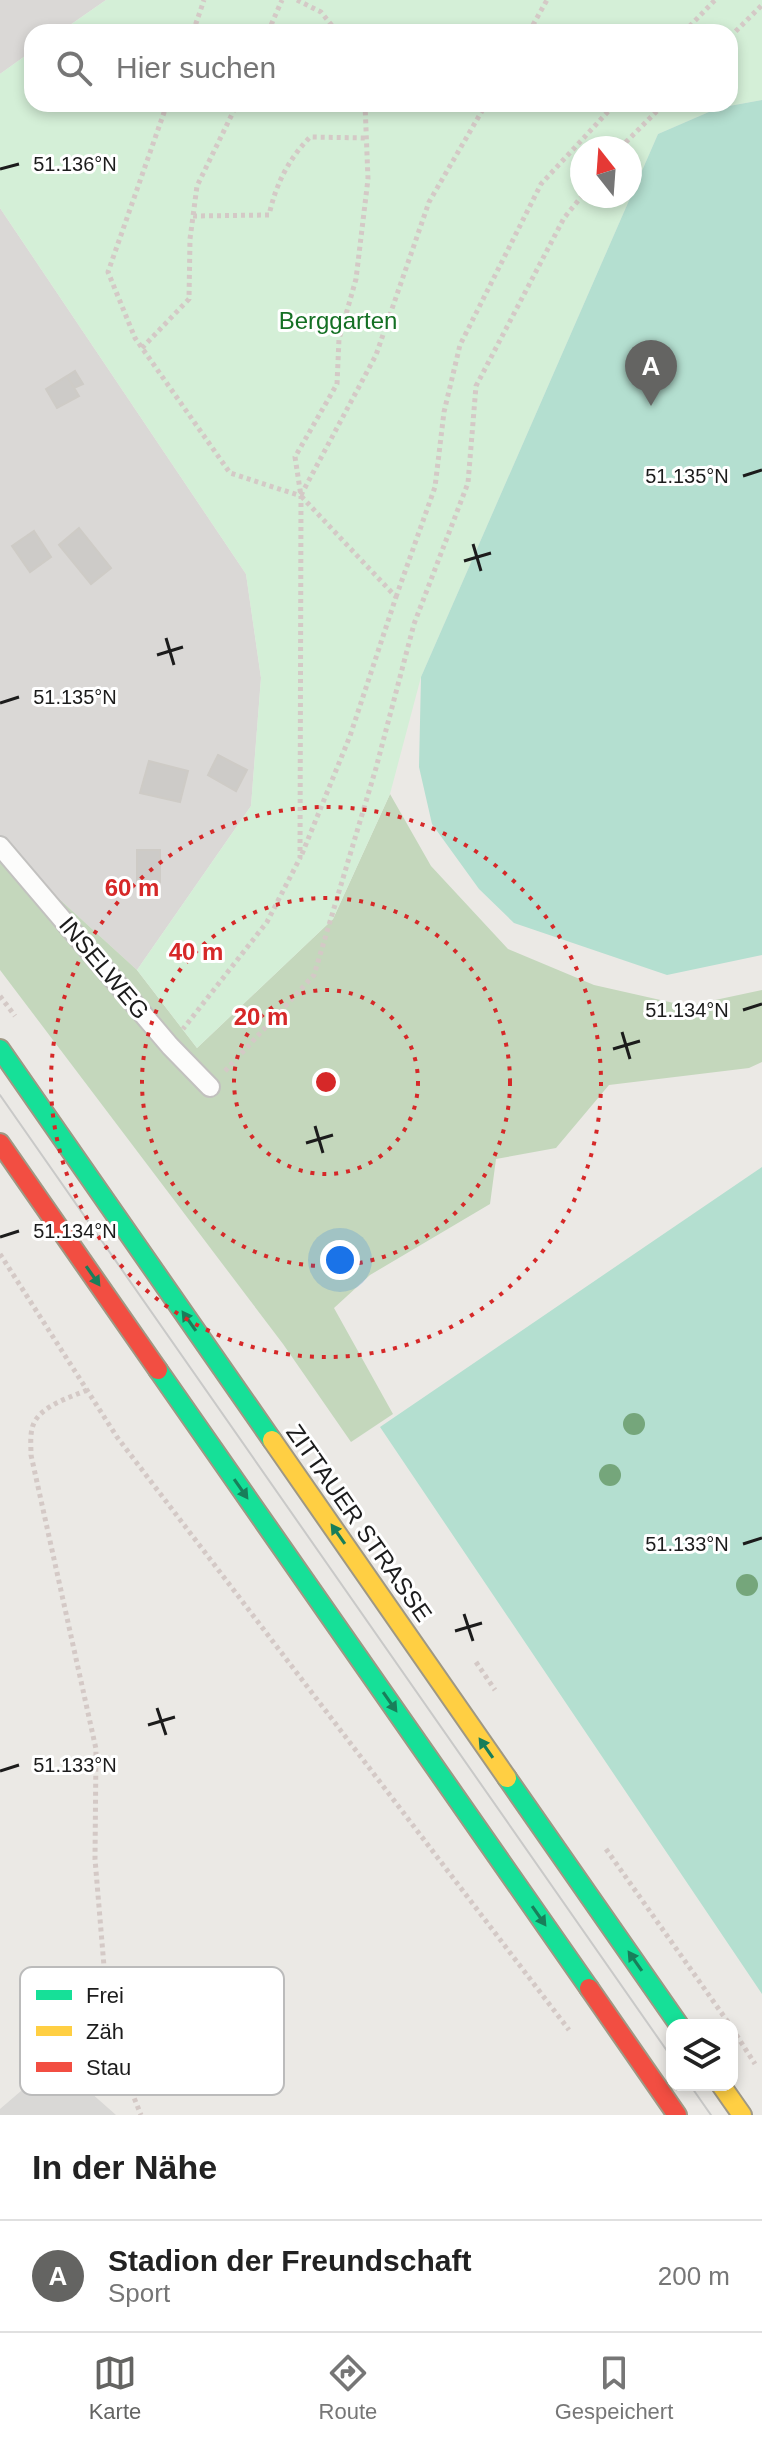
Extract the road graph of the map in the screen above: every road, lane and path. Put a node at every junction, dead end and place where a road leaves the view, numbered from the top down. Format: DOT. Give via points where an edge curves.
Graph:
graph roads {
  1 [pos="204,0"];
  2 [pos="282,0"];
  3 [pos="297,0"];
  4 [pos="547,0"];
  5 [pos="715,0"];
  6 [pos="762,5"];
  7 [pos="196,24"];
  8 [pos="272,24"];
  9 [pos="331,24"];
  10 [pos="534,24"];
  11 [pos="692,24"];
  12 [pos="738,29"];
  13 [pos="164,112"];
  14 [pos="233,112"];
  15 [pos="365,112"];
  16 [pos="481,112"];
  17 [pos="608,112"];
  18 [pos="656,112"];
  19 [pos="632,136"];
  20 [pos="366,138"];
  21 [pos="572,208"];
  22 [pos="193,216"];
  23 [pos="142,348"];
  24 [pos="301,496"];
  25 [pos="396,597"];
  26 [pos="0,846"];
  27 [pos="300,858"];
  28 [pos="170,1046"];
  29 [pos="0,1049"];
  30 [pos="210,1087"];
  31 [pos="0,1143"];
  32 [pos="0,1254"];
  33 [pos="87,1390"];
  34 [pos="104,1967"];
  35 [pos="675,2019"];
  36 [pos="738,2037"];
  37 [pos="576,2040"];
  38 [pos="762,2075"];
  39 [pos="725,2091"];
  40 [pos="133,2095"];
  41 [pos="141,2115"];
  42 [pos="677,2115"];
  43 [pos="742,2115"];
  1 -- 7 [label="path"];
  2 -- 8 [label="path"];
  3 -- 9 [label="path" via="321,12"];
  4 -- 10 [label="path"];
  5 -- 11 [label="path"];
  6 -- 12 [label="path"];
  13 -- 23 [label="path" via="108,272"];
  14 -- 22 [label="path" via="197,186"];
  15 -- 20 [label="path"];
  16 -- 24 [label="path" via="429,202 376,355"];
  17 -- 25 [label="path" via="541,184 460,345 444,412 435,487"];
  18 -- 19 [label="path"];
  20 -- 22 [label="path" via="310,137 292,156 274,191 269,215"];
  20 -- 24 [label="path" via="356,279 339,339 337,384 295,457"];
  21 -- 30 [label="path" via="476,386 468,483 414,624 314,975"];
  22 -- 23 [label="path" via="189,299"];
  23 -- 24 [label="path" via="230,473"];
  24 -- 25 [label="path"];
  24 -- 27 [label="path"];
  25 -- 27 [label="path" via="350,736"];
  26 -- 28 [label="lane, INSELWEG"];
  27 -- 28 [label="path" via="267,922"];
  28 -- 30 [label="lane, INSELWEG"];
  35 -- 29 [label="main road, ZITTAUER STRASSE, one-way"];
  31 -- 42 [label="main road, one-way"];
  32 -- 33 [label="path"];
  33 -- 34 [label="path" via="38,1416 31,1455 96,1749 95,1859"];
  33 -- 37 [label="path" via="117,1437"];
  36 -- 38 [label="path"];
  39 -- 43 [label="main road"];
  40 -- 41 [label="path"];
}
